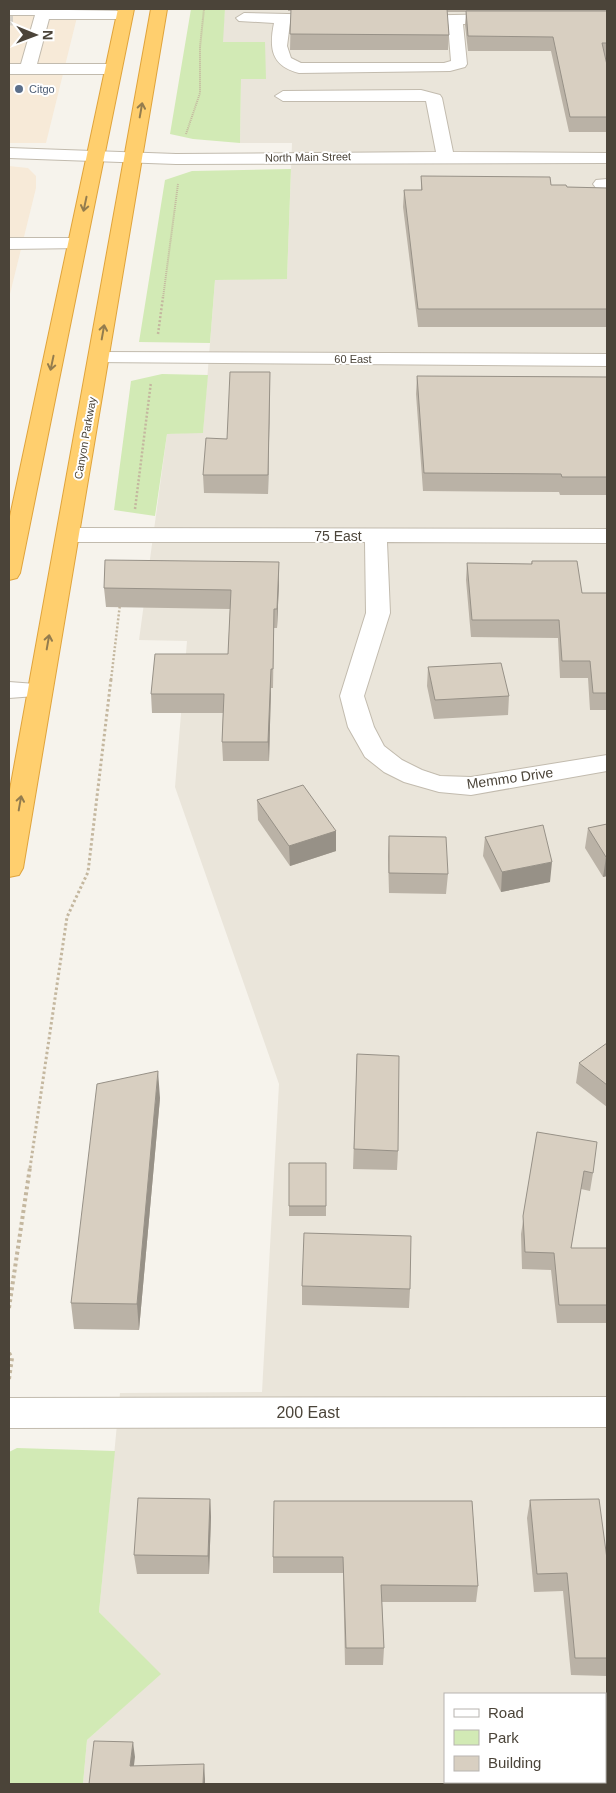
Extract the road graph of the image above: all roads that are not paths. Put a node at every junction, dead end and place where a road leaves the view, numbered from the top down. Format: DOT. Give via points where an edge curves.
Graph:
graph roads {
  1 [pos="159,9"];
  2 [pos="125,11"];
  3 [pos="27,17"];
  4 [pos="283,18"];
  5 [pos="340,18"];
  6 [pos="398,19"];
  7 [pos="455,19"];
  8 [pos="522,19"];
  9 [pos="244,20"];
  10 [pos="9,57"];
  11 [pos="30,63"];
  12 [pos="9,69"];
  13 [pos="113,69"];
  14 [pos="283,96"];
  15 [pos="9,153"];
  16 [pos="94,156"];
  17 [pos="445,157"];
  18 [pos="132,158"];
  19 [pos="607,158"];
  20 [pos="9,244"];
  21 [pos="77,244"];
  22 [pos="98,358"];
  23 [pos="607,360"];
  24 [pos="68,536"];
  25 [pos="376,536"];
  26 [pos="607,536"];
  27 [pos="9,572"];
  28 [pos="9,690"];
  29 [pos="40,690"];
  30 [pos="607,763"];
  31 [pos="9,868"];
  32 [pos="607,1412"];
  33 [pos="9,1413"];
  18 -- 1 [label="highway, Canyon Parkway, one-way"];
  2 -- 3 [label="street"];
  2 -- 13 [label="highway"];
  3 -- 11 [label="street"];
  4 -- 5 [label="street"];
  4 -- 7 [label="street" via="279,32 281,54 285,62 299,68 444,68 459,64"];
  4 -- 9 [label="street"];
  6 -- 7 [label="street"];
  7 -- 8 [label="street"];
  10 -- 11 [label="street"];
  11 -- 12 [label="street"];
  11 -- 13 [label="street"];
  13 -- 16 [label="highway"];
  14 -- 17 [label="street" via="421,95 434,98"];
  15 -- 16 [label="street, North Main Street"];
  16 -- 18 [label="street, North Main Street"];
  16 -- 21 [label="highway, one-way"];
  17 -- 18 [label="street, North Main Street"];
  17 -- 19 [label="street, North Main Street"];
  22 -- 18 [label="highway, Canyon Parkway, one-way"];
  20 -- 21 [label="street"];
  21 -- 27 [label="highway, one-way"];
  22 -- 23 [label="street, 60 East"];
  22 -- 24 [label="highway, Canyon Parkway"];
  24 -- 25 [label="street, 75 East"];
  29 -- 24 [label="highway, Canyon Parkway, one-way"];
  25 -- 26 [label="street, 75 East"];
  25 -- 30 [label="street, Memmo Drive" via="378,613 352,696 361,727 374,751 392,766 413,776 439,784 471,786"];
  28 -- 29 [label="street"];
  31 -- 29 [label="highway, Canyon Parkway, one-way"];
  32 -- 33 [label="street, 200 East"];
}
